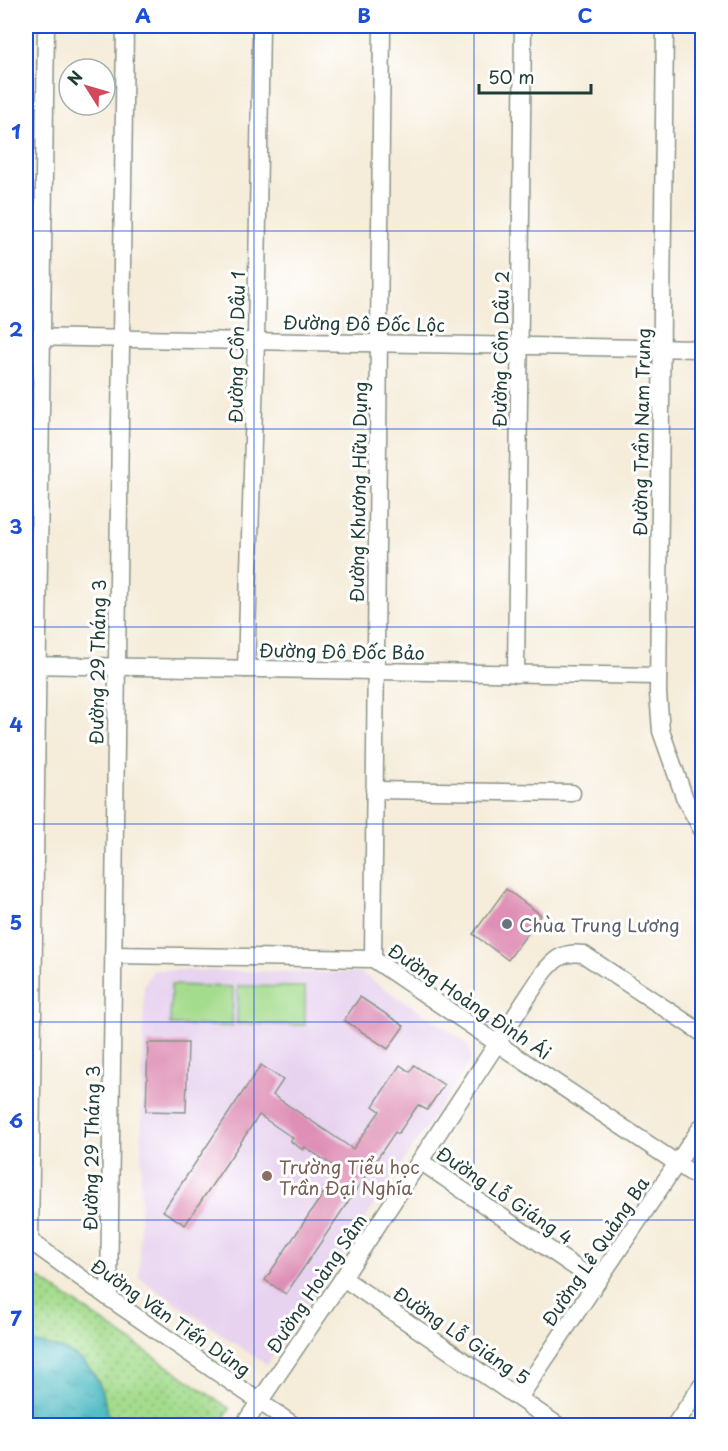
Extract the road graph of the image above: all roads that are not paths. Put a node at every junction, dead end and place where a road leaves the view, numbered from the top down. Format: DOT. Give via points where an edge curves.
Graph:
graph roads {
  1 [pos="46,26"];
  2 [pos="125,26"];
  3 [pos="261,26"];
  4 [pos="382,26"];
  5 [pos="523,26"];
  6 [pos="665,26"];
  7 [pos="26,212"];
  8 [pos="44,213"];
  9 [pos="34,337"];
  10 [pos="121,339"];
  11 [pos="256,341"];
  12 [pos="380,343"];
  13 [pos="520,345"];
  14 [pos="661,348"];
  15 [pos="702,349"];
  16 [pos="32,665"];
  17 [pos="117,667"];
  18 [pos="246,669"];
  19 [pos="374,671"];
  20 [pos="516,674"];
  21 [pos="658,676"];
  22 [pos="374,790"];
  23 [pos="31,791"];
  24 [pos="572,794"];
  25 [pos="702,830"];
  26 [pos="30,909"];
  27 [pos="113,955"];
  28 [pos="373,958"];
  29 [pos="702,1033"];
  30 [pos="498,1044"];
  31 [pos="702,1126"];
  32 [pos="420,1161"];
  33 [pos="678,1163"];
  34 [pos="702,1180"];
  35 [pos="28,1240"];
  36 [pos="343,1278"];
  37 [pos="597,1282"];
  38 [pos="109,1298"];
  39 [pos="702,1385"];
  40 [pos="519,1398"];
  41 [pos="259,1402"];
  42 [pos="243,1425"];
  43 [pos="295,1425"];
  44 [pos="559,1425"];
  45 [pos="675,1425"];
  1 -- 8 [label="street"];
  2 -- 10 [label="street, Đường 29 Tháng 3"];
  3 -- 11 [label="street, Đường Cồn Dầu 1"];
  4 -- 12 [label="street, Đường Khương Hữu Dụng"];
  5 -- 13 [label="street, Đường Cồn Dầu 2"];
  6 -- 14 [label="street, Đường Trần Nam Trung"];
  7 -- 8 [label="street"];
  8 -- 9 [label="street"];
  9 -- 10 [label="street, Đường Đô Đốc Lộc"];
  9 -- 16 [label="street"];
  10 -- 11 [label="street, Đường Đô Đốc Lộc"];
  10 -- 17 [label="street, Đường 29 Tháng 3"];
  11 -- 12 [label="street, Đường Đô Đốc Lộc"];
  11 -- 18 [label="street, Đường Cồn Dầu 1"];
  12 -- 13 [label="street, Đường Đô Đốc Lộc"];
  12 -- 19 [label="street, Đường Khương Hữu Dụng"];
  13 -- 14 [label="street, Đường Đô Đốc Lộc"];
  13 -- 20 [label="street, Đường Cồn Dầu 2"];
  14 -- 15 [label="street, Đường Đô Đốc Lộc"];
  14 -- 21 [label="street, Đường Trần Nam Trung"];
  16 -- 17 [label="street, Đường Đô Đốc Bảo"];
  16 -- 23 [label="street"];
  17 -- 18 [label="street, Đường Đô Đốc Bảo"];
  17 -- 27 [label="street, Đường 29 Tháng 3"];
  18 -- 19 [label="street, Đường Đô Đốc Bảo"];
  19 -- 20 [label="street, Đường Đô Đốc Bảo"];
  19 -- 22 [label="street, Đường Khương Hữu Dụng"];
  20 -- 21 [label="street, Đường Đô Đốc Bảo"];
  21 -- 25 [label="street, Đường Trần Nam Trung" via="661,731 685,799"];
  22 -- 24 [label="street"];
  22 -- 28 [label="street, Đường Khương Hữu Dụng"];
  23 -- 26 [label="street"];
  26 -- 35 [label="street"];
  27 -- 28 [label="street, Đường Hoàng Đình Ái"];
  27 -- 38 [label="street, Đường 29 Tháng 3"];
  28 -- 30 [label="street, Đường Hoàng Đình Ái"];
  29 -- 30 [label="street, Đường Hoàng Sâm" via="594,959 572,952 562,955 542,975"];
  30 -- 32 [label="street, Đường Hoàng Sâm"];
  30 -- 33 [label="street, Đường Hoàng Đình Ái"];
  31 -- 33 [label="street, Đường Lê Quảng Ba"];
  32 -- 36 [label="street, Đường Hoàng Sâm"];
  32 -- 37 [label="street, Đường Lỗ Giáng 4"];
  33 -- 34 [label="street, Đường Hoàng Đình Ái"];
  33 -- 37 [label="street, Đường Lê Quảng Ba"];
  35 -- 38 [label="street, Đường Văn Tiến Dũng"];
  36 -- 40 [label="street, Đường Lỗ Giáng 5"];
  36 -- 41 [label="street, Đường Hoàng Sâm"];
  37 -- 40 [label="street, Đường Lê Quảng Ba"];
  38 -- 41 [label="street, Đường Văn Tiến Dũng"];
  39 -- 45 [label="street"];
  40 -- 44 [label="street, Đường Lỗ Giáng 5"];
  41 -- 42 [label="street, Đường Hoàng Sâm"];
  41 -- 43 [label="street, Đường Văn Tiến Dũng"];
}
